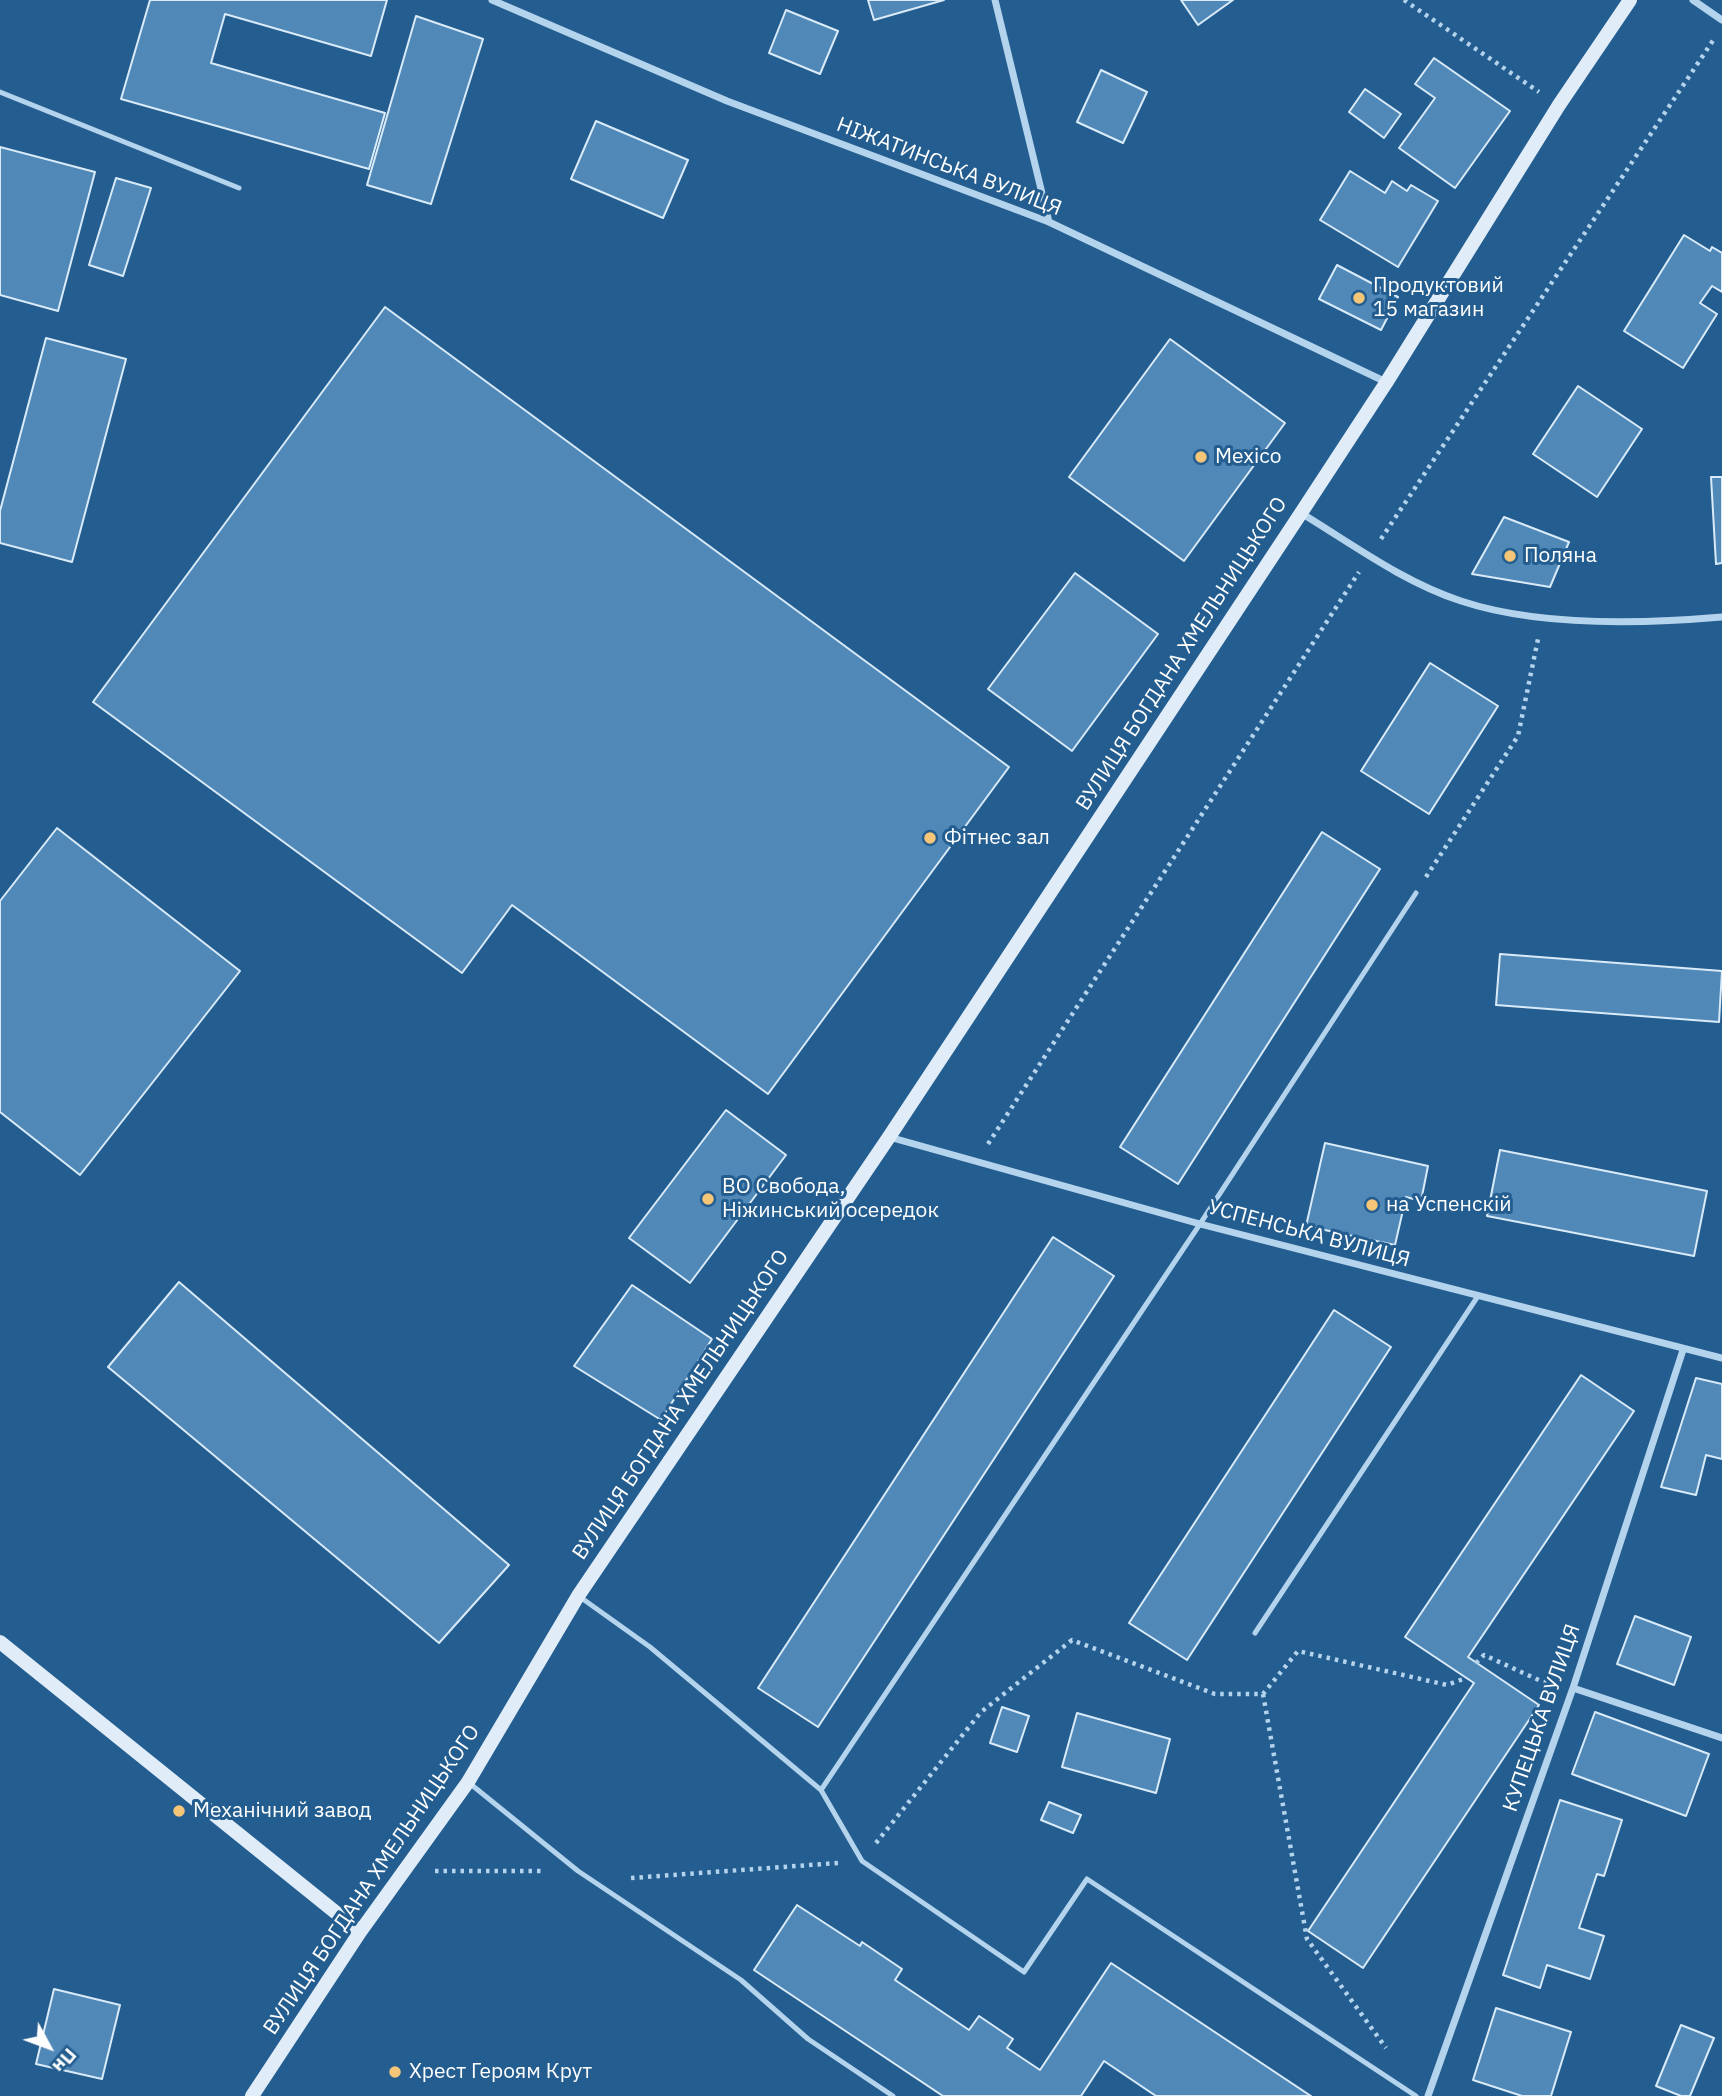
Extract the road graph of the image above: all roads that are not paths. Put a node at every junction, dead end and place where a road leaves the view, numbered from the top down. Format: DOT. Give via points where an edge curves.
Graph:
graph roads {
  1 [pos="492,0"];
  2 [pos="995,0"];
  3 [pos="1630,0"];
  4 [pos="1693,0"];
  5 [pos="1722,20"];
  6 [pos="0,92"];
  7 [pos="239,188"];
  8 [pos="1049,222"];
  9 [pos="1386,383"];
  10 [pos="1301,513"];
  11 [pos="1722,617"];
  12 [pos="1416,893"];
  13 [pos="888,1137"];
  14 [pos="1200,1224"];
  15 [pos="1478,1296"];
  16 [pos="1683,1350"];
  17 [pos="1722,1358"];
  18 [pos="578,1596"];
  19 [pos="1255,1633"];
  20 [pos="0,1642"];
  21 [pos="1573,1688"];
  22 [pos="1722,1738"];
  23 [pos="468,1782"];
  24 [pos="821,1790"];
  25 [pos="360,1932"];
  26 [pos="252,2096"];
  27 [pos="893,2096"];
  28 [pos="1416,2096"];
  29 [pos="1428,2096"];
  1 -- 8 [label="street, НІЖАТИНСЬКА ВУЛИЦЯ" via="727,101"];
  2 -- 8 [label="street"];
  3 -- 9 [label="street, ВУЛИЦЯ БОГДАНА ХМЕЛЬНИЦЬКОГО"];
  4 -- 5 [label="street"];
  6 -- 7 [label="lane"];
  8 -- 9 [label="street, НІЖАТИНСЬКА ВУЛИЦЯ"];
  9 -- 10 [label="street, ВУЛИЦЯ БОГДАНА ХМЕЛЬНИЦЬКОГО"];
  10 -- 11 [label="street" via="1419,584 1462,602 1542,618 1668,621"];
  10 -- 13 [label="street, ВУЛИЦЯ БОГДАНА ХМЕЛЬНИЦЬКОГО"];
  12 -- 14 [label="lane"];
  13 -- 14 [label="street, УСПЕНСЬКА ВУЛИЦЯ"];
  13 -- 18 [label="street, ВУЛИЦЯ БОГДАНА ХМЕЛЬНИЦЬКОГО"];
  14 -- 15 [label="street, УСПЕНСЬКА ВУЛИЦЯ"];
  14 -- 24 [label="lane"];
  15 -- 16 [label="street, УСПЕНСЬКА ВУЛИЦЯ"];
  15 -- 19 [label="lane"];
  16 -- 17 [label="street, УСПЕНСЬКА ВУЛИЦЯ"];
  16 -- 21 [label="street, КУПЕЦЬКА ВУЛИЦЯ"];
  18 -- 23 [label="street, ВУЛИЦЯ БОГДАНА ХМЕЛЬНИЦЬКОГО"];
  18 -- 24 [label="lane" via="650,1647"];
  20 -- 25 [label="street"];
  21 -- 22 [label="street"];
  21 -- 29 [label="street, КУПЕЦЬКА ВУЛИЦЯ"];
  23 -- 25 [label="street, ВУЛИЦЯ БОГДАНА ХМЕЛЬНИЦЬКОГО"];
  23 -- 27 [label="lane" via="578,1871 741,1980 807,2039"];
  24 -- 28 [label="lane" via="862,1861 1024,1972 1087,1880"];
  25 -- 26 [label="street, ВУЛИЦЯ БОГДАНА ХМЕЛЬНИЦЬКОГО"];
}
